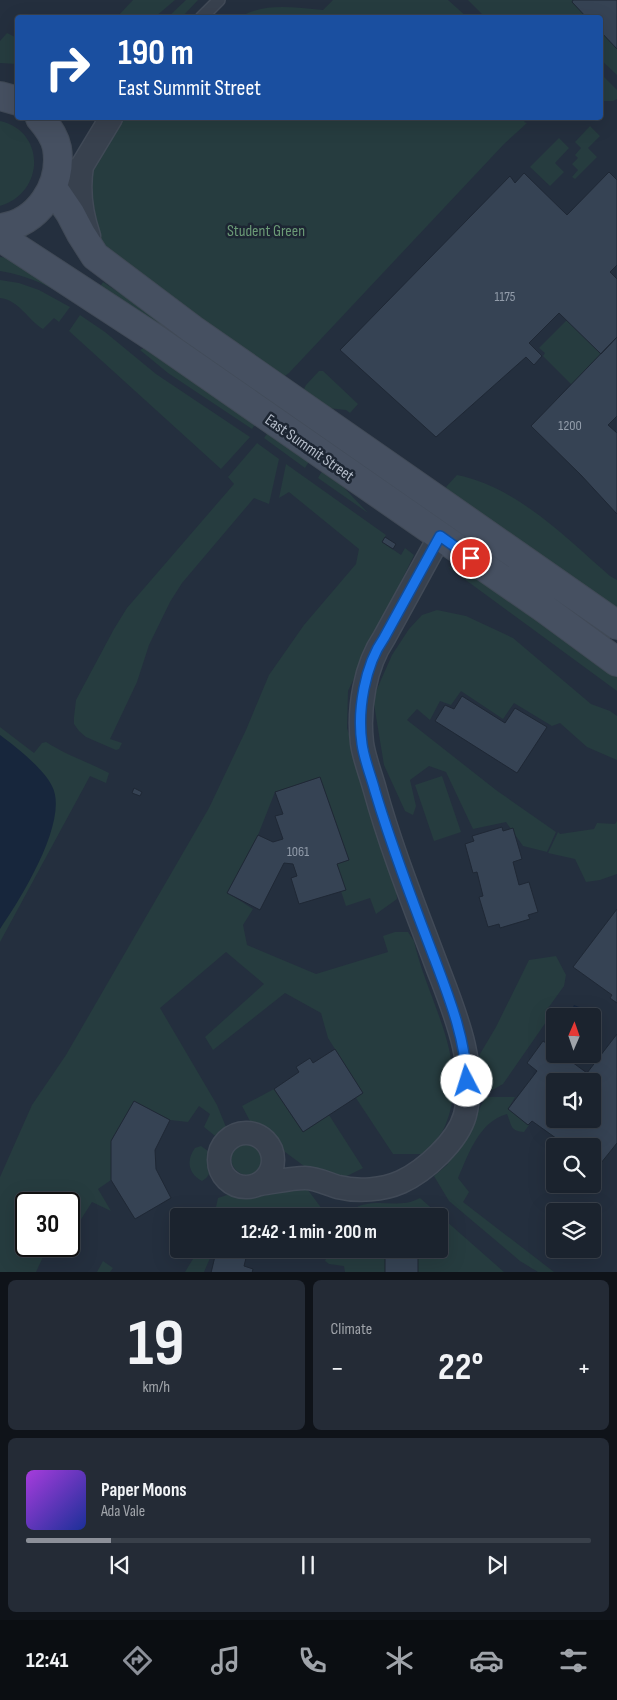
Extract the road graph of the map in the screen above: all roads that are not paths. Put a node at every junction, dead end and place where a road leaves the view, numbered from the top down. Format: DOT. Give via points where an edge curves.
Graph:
graph roads {
  1 [pos="219,0"];
  2 [pos="204,15"];
  3 [pos="15,93"];
  4 [pos="0,96"];
  5 [pos="15,100"];
  6 [pos="42,120"];
  7 [pos="110,120"];
  8 [pos="82,166"];
  9 [pos="53,188"];
  10 [pos="0,228"];
  11 [pos="0,237"];
  12 [pos="95,256"];
  13 [pos="440,536"];
  14 [pos="617,625"];
  15 [pos="617,662"];
  16 [pos="272,1149"];
  17 [pos="306,1178"];
  18 [pos="260,1184"];
  1 -- 2 [label="lane"];
  3 -- 4 [label="street"];
  4 -- 5 [label="main road"];
  6 -- 9 [label="main road" via="56,147 58,168"];
  7 -- 8 [label="street"];
  8 -- 9 [label="street"];
  8 -- 12 [label="street" via="79,184 84,220"];
  9 -- 10 [label="main road" via="27,219"];
  9 -- 12 [label="main road, East Summit Street"];
  11 -- 13 [label="main road, East Summit Street" via="156,339"];
  12 -- 14 [label="main road, East Summit Street" via="200,335"];
  13 -- 15 [label="main road, East Summit Street"];
  13 -- 17 [label="street" via="375,652 365,684 362,744 382,814 454,1010 466,1060 465,1115 447,1147 422,1170 400,1182 370,1189 340,1188"];
  16 -- 17 [label="street"];
  16 -- 18 [label="street" via="274,1164"];
  16 -- 18 [label="street" via="260,1136 246,1132 228,1138 221,1149 219,1162 228,1181 243,1187"];
  17 -- 18 [label="street"];
}
